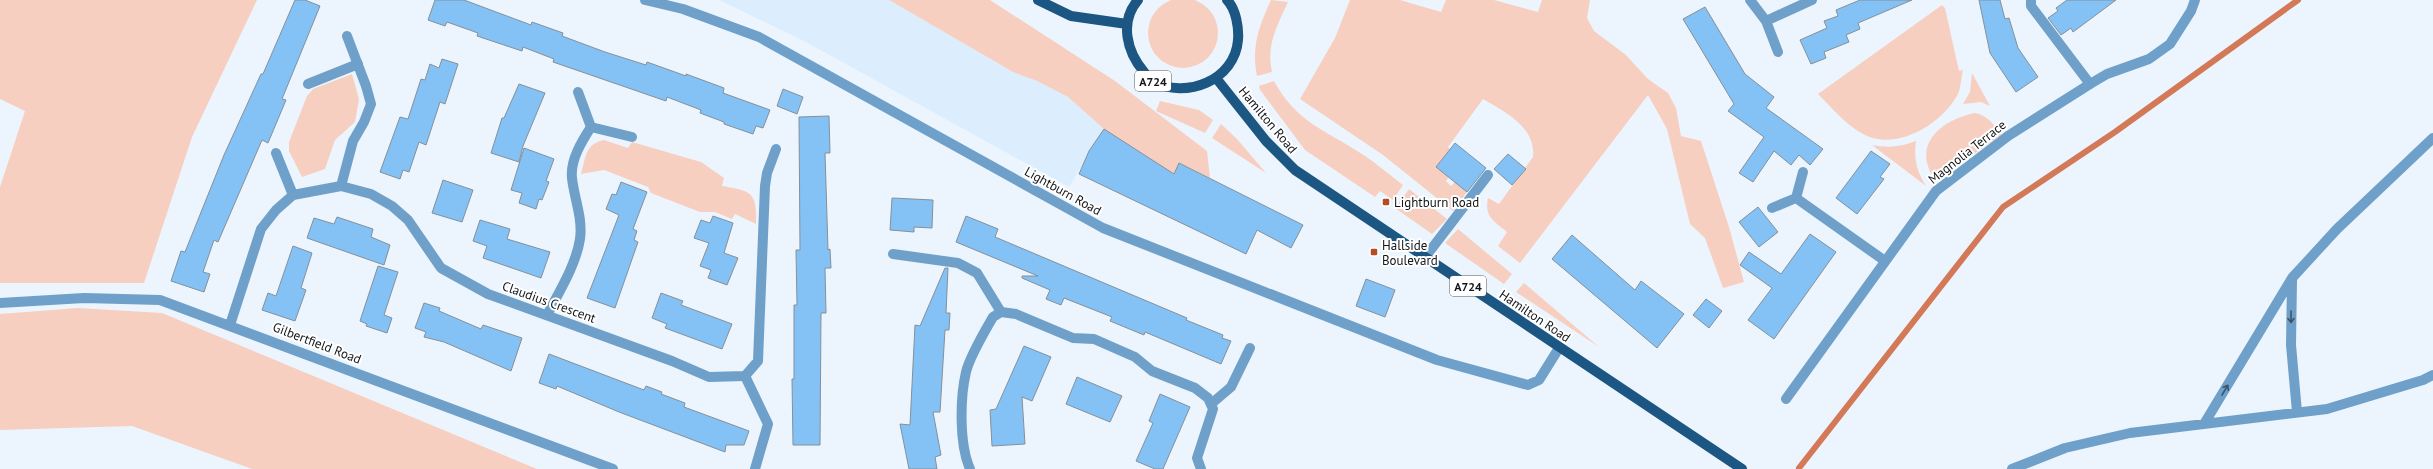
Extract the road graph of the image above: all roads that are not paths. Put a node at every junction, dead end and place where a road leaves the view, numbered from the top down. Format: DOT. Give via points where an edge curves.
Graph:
graph roads {
  1 [pos="645,0"];
  2 [pos="1038,0"];
  3 [pos="1138,0"];
  4 [pos="1227,0"];
  5 [pos="1750,0"];
  6 [pos="1812,0"];
  7 [pos="2031,0"];
  8 [pos="2195,0"];
  9 [pos="1766,21"];
  10 [pos="1127,24"];
  11 [pos="347,36"];
  12 [pos="1778,52"];
  13 [pos="358,64"];
  14 [pos="1216,78"];
  15 [pos="308,84"];
  16 [pos="2090,84"];
  17 [pos="578,92"];
  18 [pos="591,127"];
  19 [pos="632,137"];
  20 [pos="2433,138"];
  21 [pos="776,149"];
  22 [pos="276,153"];
  23 [pos="1803,172"];
  24 [pos="1488,175"];
  25 [pos="341,186"];
  26 [pos="293,195"];
  27 [pos="1796,198"];
  28 [pos="1772,208"];
  29 [pos="892,254"];
  30 [pos="1426,256"];
  31 [pos="1885,261"];
  32 [pos="2292,278"];
  33 [pos="0,303"];
  34 [pos="1001,312"];
  35 [pos="547,316"];
  36 [pos="230,325"];
  37 [pos="1250,348"];
  38 [pos="1559,348"];
  39 [pos="2433,375"];
  40 [pos="745,376"];
  41 [pos="1786,399"];
  42 [pos="1211,404"];
  43 [pos="2297,412"];
  44 [pos="2204,424"];
  45 [pos="1199,468"];
  46 [pos="613,469"];
  47 [pos="755,469"];
  48 [pos="970,469"];
  49 [pos="1742,469"];
  50 [pos="2012,469"];
  1 -- 38 [label="street, Lightburn Road" via="683,9 759,37 1104,228 1437,360 1528,385 1534,384 1542,377"];
  2 -- 10 [label="main road" via="1071,16"];
  3 -- 10 [label="main road, A724" via="1132,7"];
  4 -- 14 [label="main road, A724" via="1239,29 1237,50 1231,63"];
  5 -- 9 [label="street"];
  6 -- 9 [label="street"];
  7 -- 16 [label="street" via="2031,6"];
  8 -- 16 [label="street, Magnolia Terrace" via="2170,44 2149,59 2107,74"];
  9 -- 12 [label="street"];
  10 -- 14 [label="main road, A724" via="1128,44 1136,63 1151,81 1173,89 1195,87"];
  11 -- 13 [label="street"];
  13 -- 15 [label="street"];
  13 -- 25 [label="street" via="371,104 353,141"];
  14 -- 30 [label="main road, Hamilton Road / A724" via="1266,141 1295,170"];
  16 -- 31 [label="street, Magnolia Terrace" via="2008,136 1936,190"];
  17 -- 18 [label="street"];
  18 -- 19 [label="street"];
  18 -- 35 [label="street" via="580,144 572,177 580,211 580,239 575,258"];
  20 -- 32 [label="street" via="2337,229"];
  21 -- 40 [label="street" via="765,186 758,362"];
  22 -- 26 [label="street"];
  23 -- 27 [label="street"];
  24 -- 30 [label="street"];
  25 -- 26 [label="street, Claudius Crescent"];
  25 -- 35 [label="street, Claudius Crescent" via="371,194 392,206 408,220 441,268 488,294"];
  26 -- 36 [label="street" via="276,210 261,229"];
  27 -- 28 [label="street"];
  27 -- 31 [label="street"];
  29 -- 34 [label="street" via="958,263 977,273"];
  30 -- 38 [label="main road, Hamilton Road / A724"];
  31 -- 41 [label="street, Magnolia Terrace"];
  32 -- 43 [label="street, one-way" via="2291,345"];
  44 -- 32 [label="street, one-way"];
  33 -- 36 [label="street, Gilbertfield Road" via="84,298 160,300"];
  34 -- 42 [label="street" via="1016,314 1073,338 1094,339 1135,357 1152,371 1195,388 1208,398"];
  34 -- 48 [label="street" via="993,317 966,371 962,415 966,460"];
  35 -- 40 [label="street, Claudius Crescent" via="709,377"];
  36 -- 46 [label="street, Gilbertfield Road"];
  37 -- 42 [label="street" via="1231,387"];
  38 -- 49 [label="main road, Hamilton Road / A724"];
  39 -- 43 [label="street" via="2327,409"];
  40 -- 47 [label="street" via="768,424"];
  42 -- 45 [label="street" via="1213,409 1209,425 1197,458"];
  43 -- 44 [label="street"];
  44 -- 50 [label="street" via="2130,433 2079,445"];
}
